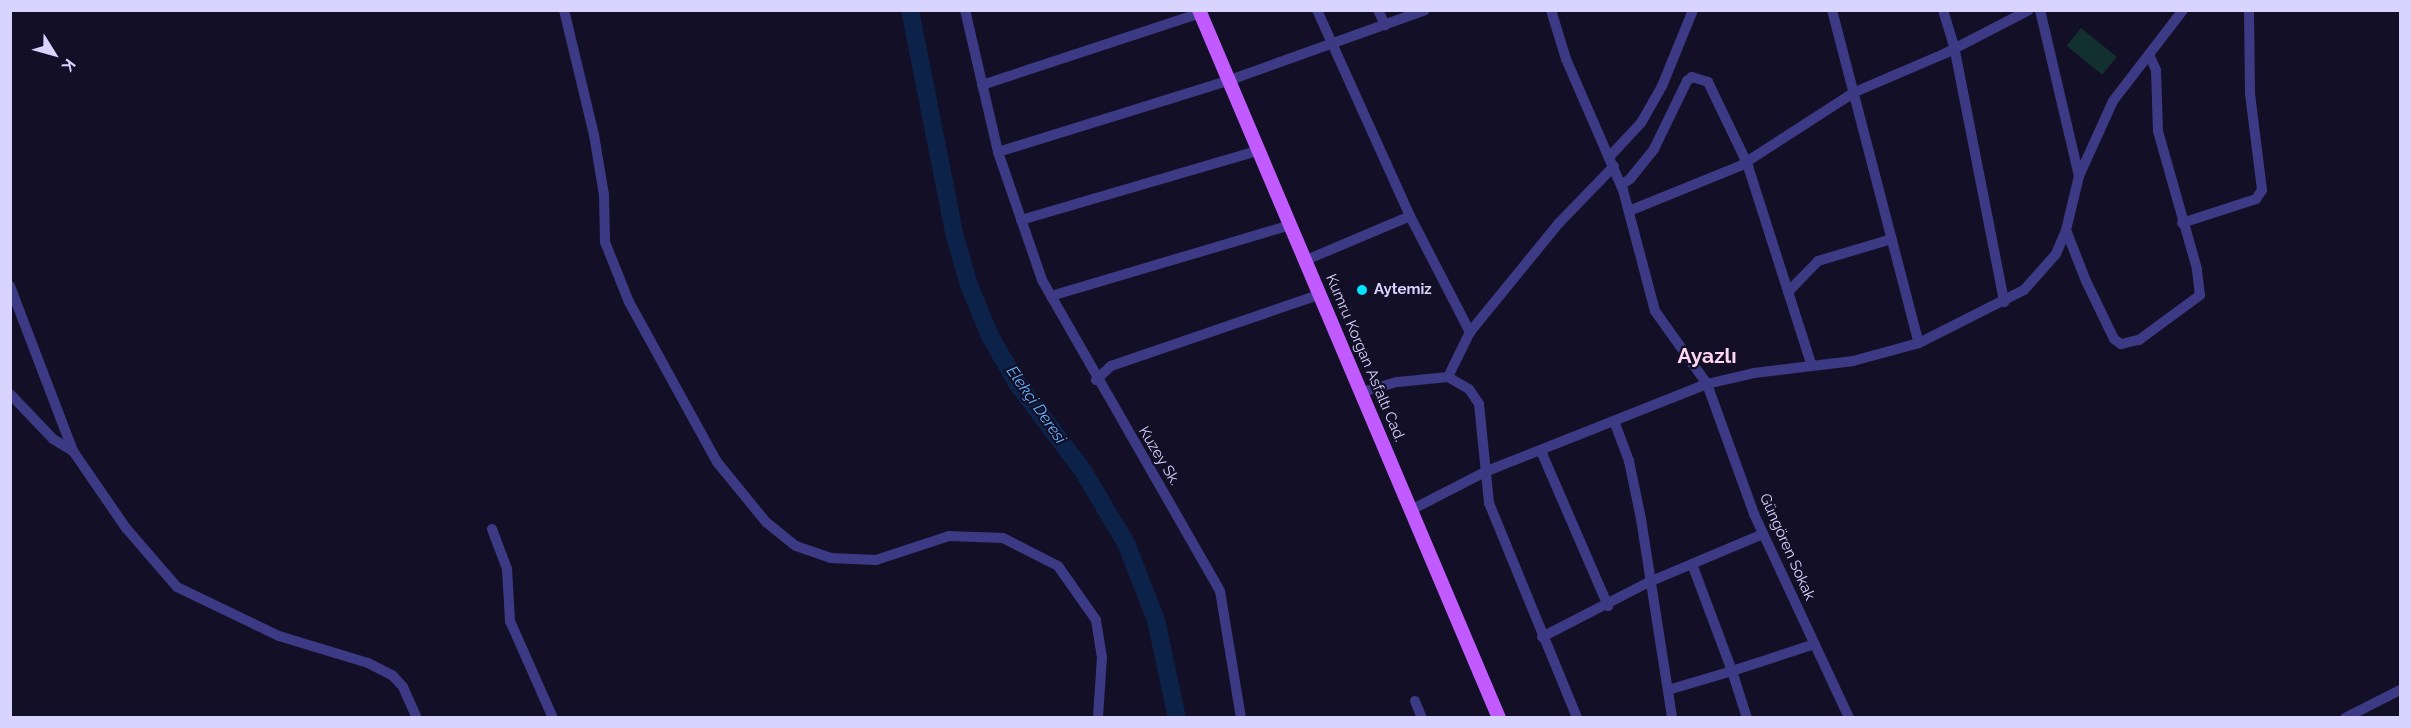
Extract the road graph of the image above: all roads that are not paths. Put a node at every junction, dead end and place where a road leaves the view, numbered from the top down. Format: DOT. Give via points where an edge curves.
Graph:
graph roads {
  1 [pos="564,10"];
  2 [pos="965,10"];
  3 [pos="1317,10"];
  4 [pos="1378,10"];
  5 [pos="1425,10"];
  6 [pos="1551,10"];
  7 [pos="1693,10"];
  8 [pos="1832,10"];
  9 [pos="1943,10"];
  10 [pos="2030,10"];
  11 [pos="2040,10"];
  12 [pos="2183,10"];
  13 [pos="2249,10"];
  14 [pos="1200,12"];
  15 [pos="1385,25"];
  16 [pos="1330,44"];
  17 [pos="1954,46"];
  18 [pos="2149,54"];
  19 [pos="1230,80"];
  20 [pos="982,85"];
  21 [pos="1855,92"];
  22 [pos="1260,150"];
  23 [pos="998,152"];
  24 [pos="1612,161"];
  25 [pos="1747,163"];
  26 [pos="2079,176"];
  27 [pos="1621,184"];
  28 [pos="1629,211"];
  29 [pos="1410,216"];
  30 [pos="1021,219"];
  31 [pos="2182,223"];
  32 [pos="1291,225"];
  33 [pos="2066,230"];
  34 [pos="1892,238"];
  35 [pos="1306,260"];
  36 [pos="10,286"];
  37 [pos="1788,292"];
  38 [pos="1320,294"];
  39 [pos="1051,296"];
  40 [pos="2004,302"];
  41 [pos="1470,332"];
  42 [pos="1919,343"];
  43 [pos="1811,364"];
  44 [pos="1448,377"];
  45 [pos="1096,380"];
  46 [pos="1707,384"];
  47 [pos="1362,392"];
  48 [pos="10,394"];
  49 [pos="1614,421"];
  50 [pos="73,451"];
  51 [pos="1541,451"];
  52 [pos="1487,471"];
  53 [pos="1413,509"];
  54 [pos="492,529"];
  55 [pos="1763,534"];
  56 [pos="1692,564"];
  57 [pos="1649,582"];
  58 [pos="1608,606"];
  59 [pos="1542,637"];
  60 [pos="1815,644"];
  61 [pos="1732,671"];
  62 [pos="1668,690"];
  63 [pos="2400,690"];
  64 [pos="1415,700"];
  65 [pos="417,717"];
  66 [pos="553,717"];
  67 [pos="1098,717"];
  68 [pos="1241,717"];
  69 [pos="1422,717"];
  70 [pos="1499,717"];
  71 [pos="1577,717"];
  72 [pos="1672,717"];
  73 [pos="1747,717"];
  74 [pos="1849,717"];
  75 [pos="2345,717"];
  1 -- 67 [label="street" via="594,135 604,195 605,242 629,302 717,462 766,522 796,546 831,558 876,560 949,536 1003,538 1058,566 1096,620 1102,657"];
  2 -- 20 [label="street, Kuzey Sk."];
  3 -- 16 [label="street"];
  4 -- 15 [label="street"];
  5 -- 15 [label="street"];
  6 -- 24 [label="street, Güngören Sokak" via="1566,59"];
  7 -- 24 [label="street" via="1662,86 1641,123"];
  8 -- 21 [label="street"];
  9 -- 17 [label="street"];
  10 -- 17 [label="street"];
  11 -- 26 [label="street"];
  12 -- 18 [label="street"];
  13 -- 31 [label="street" via="2250,93 2262,190 2256,199"];
  14 -- 19 [label="main road, Kumru Korgan Asfaltı Cad."];
  14 -- 20 [label="street"];
  15 -- 16 [label="street"];
  16 -- 19 [label="street"];
  16 -- 29 [label="street"];
  17 -- 21 [label="street"];
  17 -- 40 [label="street"];
  18 -- 26 [label="street" via="2113,102"];
  18 -- 31 [label="street" via="2156,70 2158,131"];
  19 -- 22 [label="main road, Kumru Korgan Asfaltı Cad."];
  19 -- 23 [label="street"];
  20 -- 23 [label="street, Kuzey Sk."];
  21 -- 25 [label="street" via="1814,115"];
  21 -- 34 [label="street"];
  22 -- 30 [label="street" via="1078,206"];
  22 -- 32 [label="main road, Kumru Korgan Asfaltı Cad."];
  23 -- 30 [label="street, Kuzey Sk."];
  24 -- 27 [label="street, Güngören Sokak"];
  24 -- 41 [label="street"];
  25 -- 27 [label="street" via="1707,82 1692,77 1681,89 1654,149 1630,179"];
  25 -- 28 [label="street"];
  25 -- 37 [label="street"];
  26 -- 33 [label="street"];
  27 -- 28 [label="street, Güngören Sokak"];
  28 -- 46 [label="street, Güngören Sokak" via="1655,311"];
  29 -- 35 [label="street"];
  29 -- 41 [label="street"];
  30 -- 39 [label="street, Kuzey Sk."];
  31 -- 33 [label="street" via="2197,269 2200,295 2128,345 2114,339"];
  32 -- 35 [label="main road, Kumru Korgan Asfaltı Cad."];
  32 -- 39 [label="street"];
  33 -- 40 [label="street" via="2042,273"];
  34 -- 37 [label="street" via="1818,261"];
  34 -- 42 [label="street"];
  35 -- 38 [label="main road, Kumru Korgan Asfaltı Cad."];
  36 -- 50 [label="street"];
  37 -- 43 [label="street"];
  38 -- 45 [label="street" via="1111,366"];
  38 -- 47 [label="main road, Kumru Korgan Asfaltı Cad."];
  39 -- 45 [label="street, Kuzey Sk."];
  40 -- 42 [label="street"];
  41 -- 44 [label="street"];
  42 -- 43 [label="street" via="1853,361"];
  43 -- 46 [label="street"];
  44 -- 47 [label="street" via="1398,382"];
  44 -- 52 [label="street" via="1469,389 1479,404"];
  45 -- 68 [label="street, Kuzey Sk." via="1220,591"];
  46 -- 49 [label="street"];
  46 -- 55 [label="street, Güngören Sokak"];
  47 -- 53 [label="main road, Kumru Korgan Asfaltı Cad."];
  48 -- 50 [label="street" via="52,439"];
  49 -- 51 [label="street"];
  49 -- 57 [label="street" via="1629,461"];
  50 -- 65 [label="street" via="126,528 177,587 279,636 368,663 392,675 403,687"];
  51 -- 52 [label="street"];
  51 -- 58 [label="street"];
  52 -- 53 [label="street"];
  52 -- 59 [label="street" via="1490,503"];
  53 -- 70 [label="main road, Kumru Korgan Asfaltı Cad."];
  54 -- 66 [label="street" via="507,569 510,621"];
  55 -- 56 [label="street"];
  55 -- 60 [label="street, Güngören Sokak"];
  56 -- 57 [label="street"];
  56 -- 61 [label="street"];
  57 -- 58 [label="street"];
  57 -- 62 [label="street"];
  58 -- 59 [label="street"];
  59 -- 71 [label="street"];
  60 -- 61 [label="street"];
  60 -- 74 [label="street, Güngören Sokak"];
  61 -- 62 [label="street"];
  61 -- 73 [label="street"];
  62 -- 72 [label="street"];
  63 -- 75 [label="street"];
  64 -- 69 [label="street"];
}
